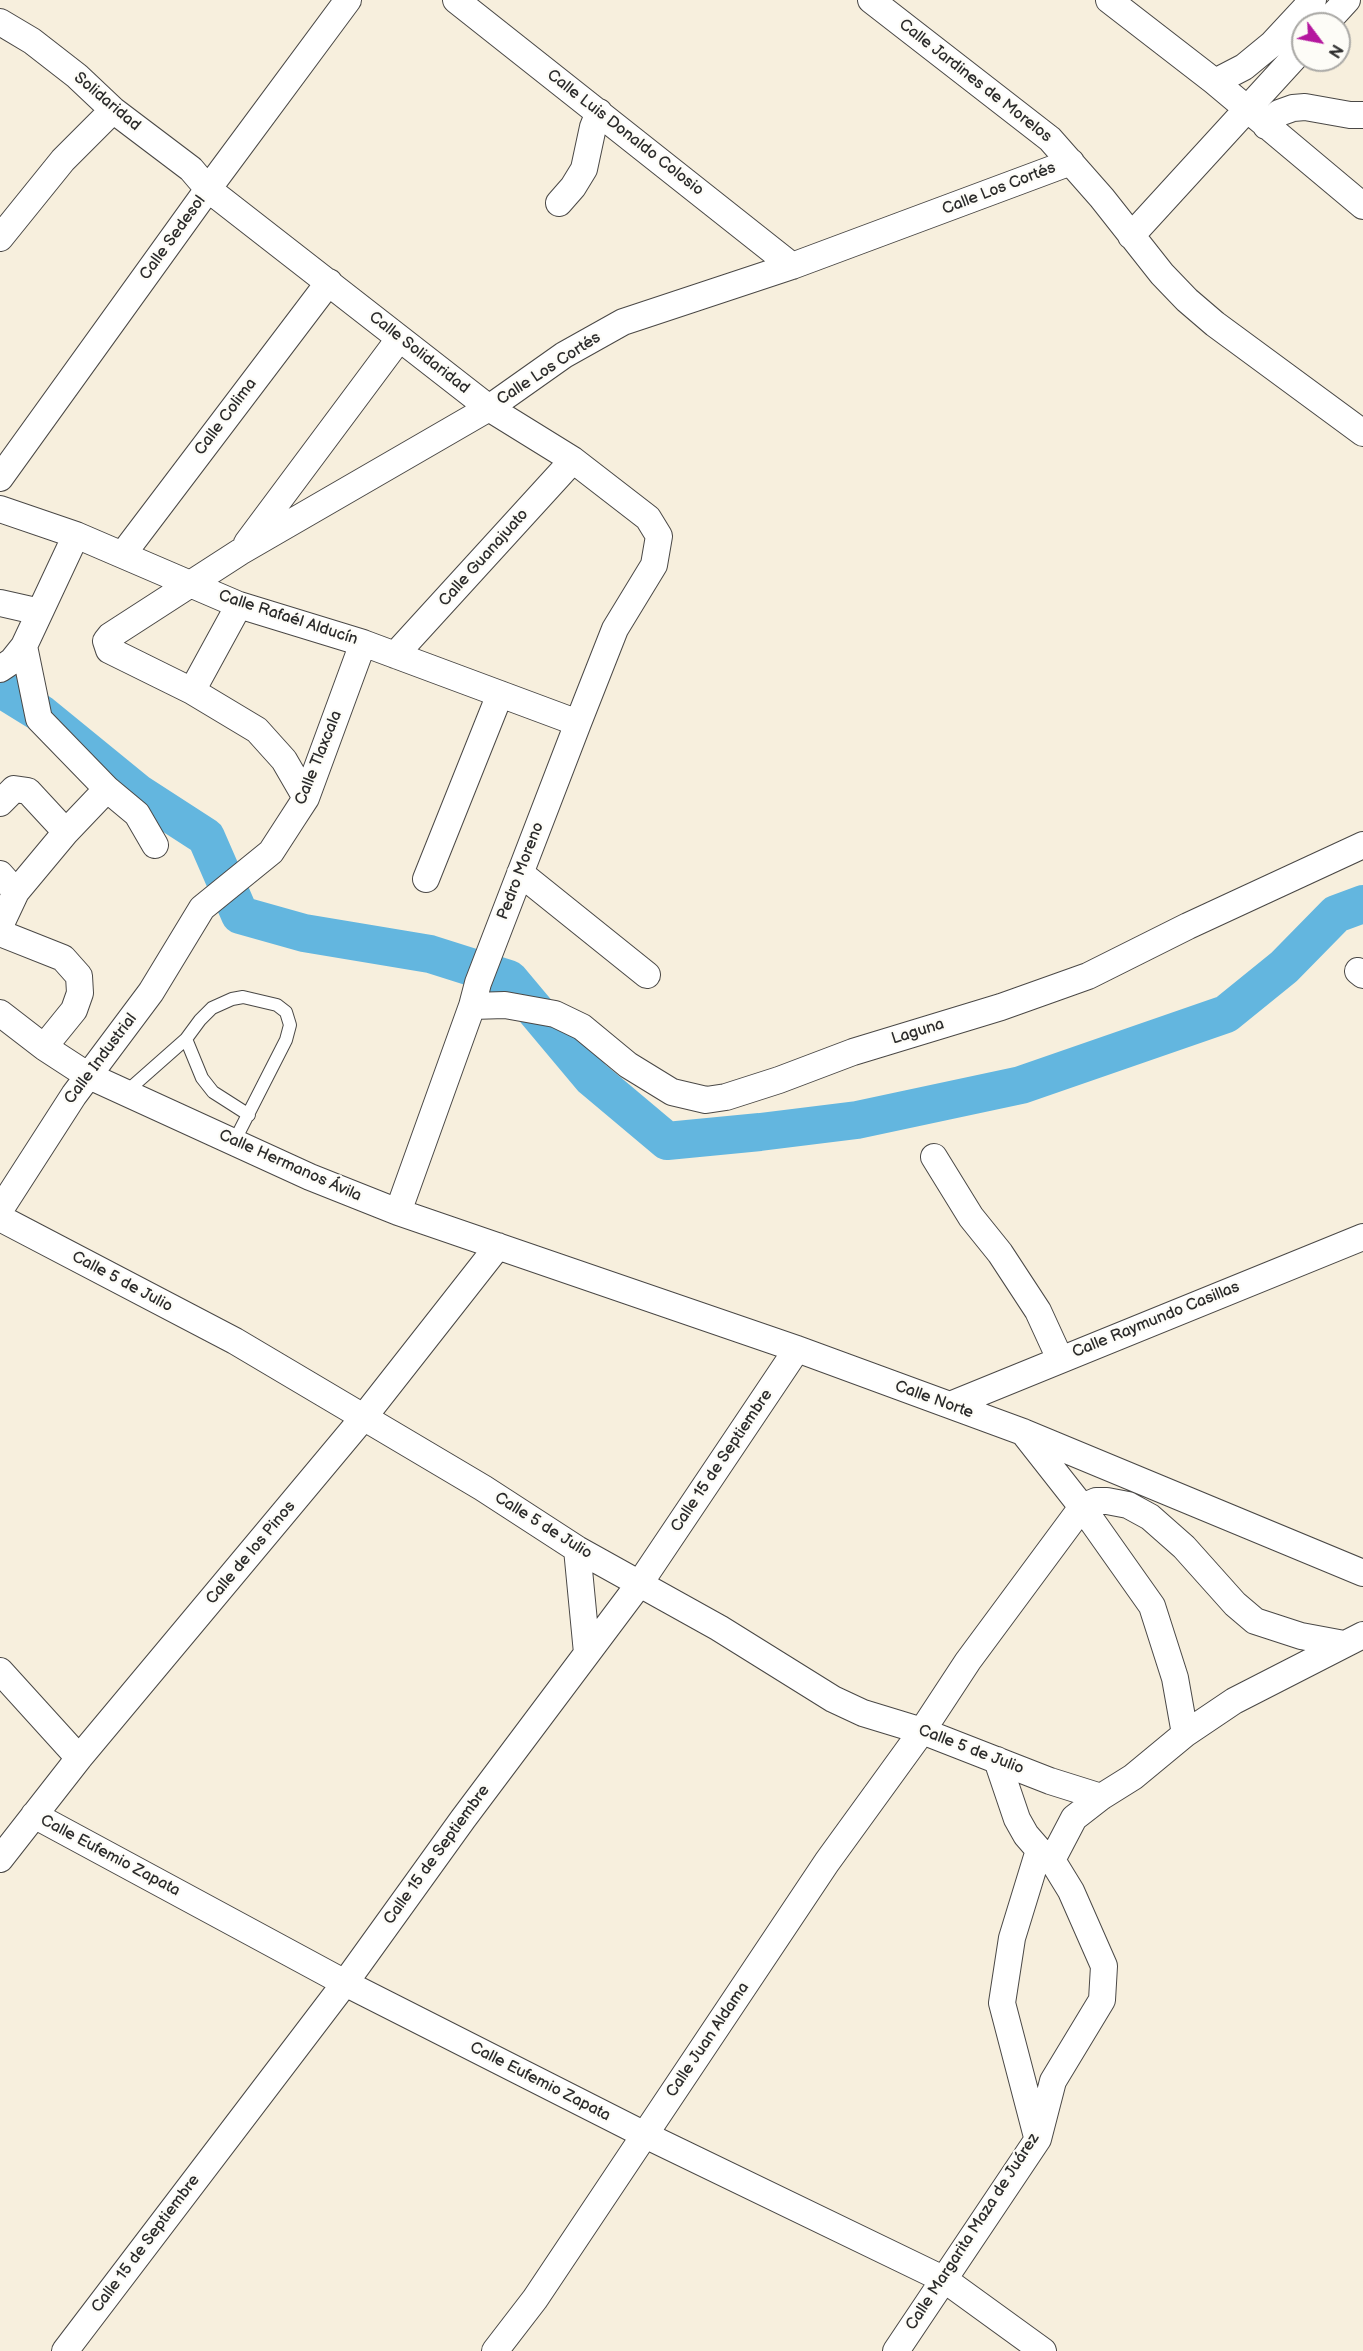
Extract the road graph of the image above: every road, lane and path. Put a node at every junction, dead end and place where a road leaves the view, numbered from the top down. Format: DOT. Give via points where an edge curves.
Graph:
graph roads {
  1 [pos="348,0"];
  2 [pos="456,0"];
  3 [pos="872,0"];
  4 [pos="1109,0"];
  5 [pos="1313,0"];
  6 [pos="1347,0"];
  7 [pos="1137,8"];
  8 [pos="1336,12"];
  9 [pos="0,22"];
  10 [pos="1291,66"];
  11 [pos="1215,82"];
  12 [pos="113,110"];
  13 [pos="599,111"];
  14 [pos="1363,115"];
  15 [pos="1257,118"];
  16 [pos="1071,162"];
  17 [pos="208,189"];
  18 [pos="559,203"];
  19 [pos="1363,206"];
  20 [pos="1131,236"];
  21 [pos="0,238"];
  22 [pos="792,266"];
  23 [pos="329,282"];
  24 [pos="399,339"];
  25 [pos="489,408"];
  26 [pos="1363,433"];
  27 [pos="573,460"];
  28 [pos="0,478"];
  29 [pos="0,509"];
  30 [pos="76,535"];
  31 [pos="659,536"];
  32 [pos="240,552"];
  33 [pos="123,554"];
  34 [pos="189,583"];
  35 [pos="0,603"];
  36 [pos="239,605"];
  37 [pos="40,612"];
  38 [pos="363,643"];
  39 [pos="396,655"];
  40 [pos="16,660"];
  41 [pos="192,691"];
  42 [pos="500,694"];
  43 [pos="578,723"];
  44 [pos="107,789"];
  45 [pos="306,798"];
  46 [pos="0,803"];
  47 [pos="66,832"];
  48 [pos="1363,844"];
  49 [pos="155,845"];
  50 [pos="520,873"];
  51 [pos="426,879"];
  52 [pos="8,883"];
  53 [pos="202,908"];
  54 [pos="0,926"];
  55 [pos="0,933"];
  56 [pos="647,975"];
  57 [pos="475,994"];
  58 [pos="0,1013"];
  59 [pos="186,1039"];
  60 [pos="44,1047"];
  61 [pos="87,1075"];
  62 [pos="126,1092"];
  63 [pos="249,1115"];
  64 [pos="234,1142"];
  65 [pos="934,1157"];
  66 [pos="0,1210"];
  67 [pos="398,1212"];
  68 [pos="0,1218"];
  69 [pos="1363,1237"];
  70 [pos="498,1246"];
  71 [pos="797,1349"];
  72 [pos="1060,1359"];
  73 [pos="950,1405"];
  74 [pos="363,1418"];
  75 [pos="1023,1432"];
  76 [pos="1082,1507"];
  77 [pos="577,1549"];
  78 [pos="1363,1573"];
  79 [pos="640,1583"];
  80 [pos="1354,1640"];
  81 [pos="587,1653"];
  82 [pos="0,1671"];
  83 [pos="922,1731"];
  84 [pos="1185,1734"];
  85 [pos="79,1758"];
  86 [pos="997,1760"];
  87 [pos="1101,1797"];
  88 [pos="34,1815"];
  89 [pos="1045,1855"];
  90 [pos="0,1859"];
  91 [pos="345,1983"];
  92 [pos="645,2135"];
  93 [pos="1038,2139"];
  94 [pos="945,2280"];
  95 [pos="65,2351"];
  96 [pos="495,2351"];
  97 [pos="896,2351"];
  98 [pos="1043,2351"];
  1 -- 17 [label="street, Calle Sedesol"];
  2 -- 13 [label="street, Calle Luis Donaldo Colosio"];
  3 -- 16 [label="street, Calle Jardines de Morelos" via="1050,139"];
  4 -- 7 [label="street"];
  5 -- 11 [label="street" via="1272,44 1244,67"];
  6 -- 8 [label="street"];
  7 -- 11 [label="street"];
  9 -- 12 [label="street, Solidaridad" via="32,40"];
  10 -- 15 [label="street"];
  11 -- 15 [label="street"];
  12 -- 17 [label="street, Solidaridad" via="178,158"];
  12 -- 21 [label="street" via="63,160"];
  13 -- 18 [label="street" via="584,169"];
  13 -- 22 [label="street, Calle Luis Donaldo Colosio"];
  14 -- 15 [label="street" via="1305,107"];
  15 -- 19 [label="street"];
  15 -- 20 [label="street"];
  16 -- 20 [label="street, Calle Jardines de Morelos"];
  16 -- 22 [label="street, Calle Los Cortés"];
  17 -- 23 [label="street, Calle Solidaridad"];
  17 -- 28 [label="street, Calle Sedesol"];
  20 -- 26 [label="street, Calle Jardines de Morelos" via="1162,274 1215,324"];
  22 -- 25 [label="street, Calle Los Cortés" via="623,322 564,355"];
  23 -- 24 [label="street, Calle Solidaridad"];
  23 -- 33 [label="street, Calle Colima"];
  24 -- 25 [label="street, Calle Solidaridad"];
  24 -- 32 [label="street"];
  25 -- 27 [label="street, Calle Solidaridad"];
  25 -- 32 [label="street, Calle Los Cortés"];
  27 -- 31 [label="street, Calle Solidaridad" via="648,518"];
  27 -- 39 [label="street, Calle Guanajuato"];
  29 -- 30 [label="street, Calle Rafaél Alducín"];
  30 -- 33 [label="street, Calle Rafaél Alducín"];
  30 -- 37 [label="street"];
  31 -- 43 [label="street, Pedro Moreno" via="654,565 615,629"];
  32 -- 34 [label="street, Calle Los Cortés"];
  33 -- 34 [label="street, Calle Rafaél Alducín"];
  34 -- 36 [label="street, Calle Rafaél Alducín"];
  34 -- 41 [label="street, Calle Los Cortés" via="110,636 106,646"];
  35 -- 37 [label="street"];
  36 -- 38 [label="street, Calle Rafaél Alducín"];
  36 -- 41 [label="street"];
  37 -- 40 [label="street"];
  38 -- 39 [label="street, Calle Rafaél Alducín"];
  38 -- 45 [label="street, Calle Tlaxcala"];
  39 -- 42 [label="street, Calle Rafaél Alducín"];
  40 -- 44 [label="street" via="39,719"];
  41 -- 45 [label="street" via="257,730 284,760"];
  42 -- 43 [label="street, Calle Rafaél Alducín"];
  42 -- 51 [label="street"];
  43 -- 50 [label="street, Pedro Moreno"];
  44 -- 47 [label="street"];
  44 -- 49 [label="street" via="137,814"];
  45 -- 53 [label="street, Calle Tlaxcala" via="271,852"];
  46 -- 47 [label="street" via="15,789 28,791"];
  47 -- 52 [label="street"];
  48 -- 57 [label="street, Laguna" via="1088,976 726,1097 706,1100 672,1092 628,1065 582,1027 555,1014 505,1005"];
  50 -- 56 [label="street"];
  50 -- 57 [label="street, Pedro Moreno"];
  52 -- 54 [label="street"];
  53 -- 61 [label="street, Calle Industrial" via="151,992"];
  55 -- 60 [label="street" via="63,958 79,976 80,993 74,1010"];
  57 -- 67 [label="street, Pedro Moreno"];
  58 -- 60 [label="street, Calle Hermanos Ávila"];
  59 -- 62 [label="lane"];
  59 -- 63 [label="lane" via="202,1078 213,1092"];
  59 -- 63 [label="lane" via="212,1008 232,999 263,1001 286,1012 290,1025 286,1040"];
  60 -- 61 [label="street, Calle Hermanos Ávila"];
  61 -- 62 [label="street, Calle Hermanos Ávila"];
  61 -- 66 [label="street, Calle Industrial"];
  62 -- 64 [label="street, Calle Hermanos Ávila"];
  63 -- 64 [label="lane"];
  64 -- 67 [label="street, Calle Hermanos Ávila"];
  65 -- 72 [label="street" via="1038,1311"];
  67 -- 70 [label="street, Calle Hermanos Ávila"];
  68 -- 74 [label="street, Calle 5 de Julio" via="235,1341"];
  69 -- 72 [label="street, Calle Raymundo Casillas"];
  70 -- 71 [label="street, Calle Norte"];
  70 -- 74 [label="street, Calle de los Pinos"];
  71 -- 73 [label="street, Calle Norte"];
  71 -- 79 [label="street, Calle 15 de Septiembre"];
  72 -- 73 [label="street, Calle Raymundo Casillas"];
  73 -- 75 [label="street, Calle Norte"];
  74 -- 77 [label="street, Calle 5 de Julio"];
  74 -- 85 [label="street, Calle de los Pinos"];
  75 -- 76 [label="street"];
  75 -- 78 [label="street, Calle Norte"];
  76 -- 80 [label="street" via="1107,1500 1143,1513 1184,1547 1235,1604 1256,1621 1301,1636"];
  76 -- 83 [label="street, Calle Juan Aldama" via="968,1661"];
  76 -- 84 [label="street" via="1152,1606 1175,1677"];
  77 -- 79 [label="street, Calle 5 de Julio"];
  77 -- 81 [label="street"];
  79 -- 81 [label="street, Calle 15 de Septiembre"];
  79 -- 83 [label="street, Calle 5 de Julio" via="833,1700"];
  80 -- 84 [label="street" via="1234,1701"];
  81 -- 91 [label="street, Calle 15 de Septiembre"];
  82 -- 85 [label="street"];
  83 -- 86 [label="street, Calle 5 de Julio"];
  83 -- 92 [label="street, Calle Juan Aldama" via="827,1862"];
  84 -- 87 [label="street"];
  85 -- 88 [label="street, Calle de los Pinos"];
  86 -- 87 [label="street, Calle 5 de Julio"];
  86 -- 89 [label="street, Calle Margarita Maza de Juárez" via="1017,1819"];
  87 -- 89 [label="street" via="1074,1818"];
  88 -- 90 [label="street, Calle de los Pinos"];
  88 -- 91 [label="street, Calle Eufemio Zapata"];
  89 -- 93 [label="street" via="1012,1938 1002,2003"];
  89 -- 93 [label="street, Calle Margarita Maza de Juárez" via="1071,1891 1104,1966 1102,2000 1053,2081"];
  91 -- 92 [label="street, Calle Eufemio Zapata"];
  91 -- 95 [label="street, Calle 15 de Septiembre"];
  92 -- 94 [label="street, Calle Eufemio Zapata"];
  92 -- 96 [label="street, Calle Juan Aldama" via="535,2299"];
  93 -- 94 [label="street, Calle Margarita Maza de Juárez"];
  94 -- 97 [label="street, Calle Margarita Maza de Juárez"];
  94 -- 98 [label="street, Calle Eufemio Zapata"];
}
